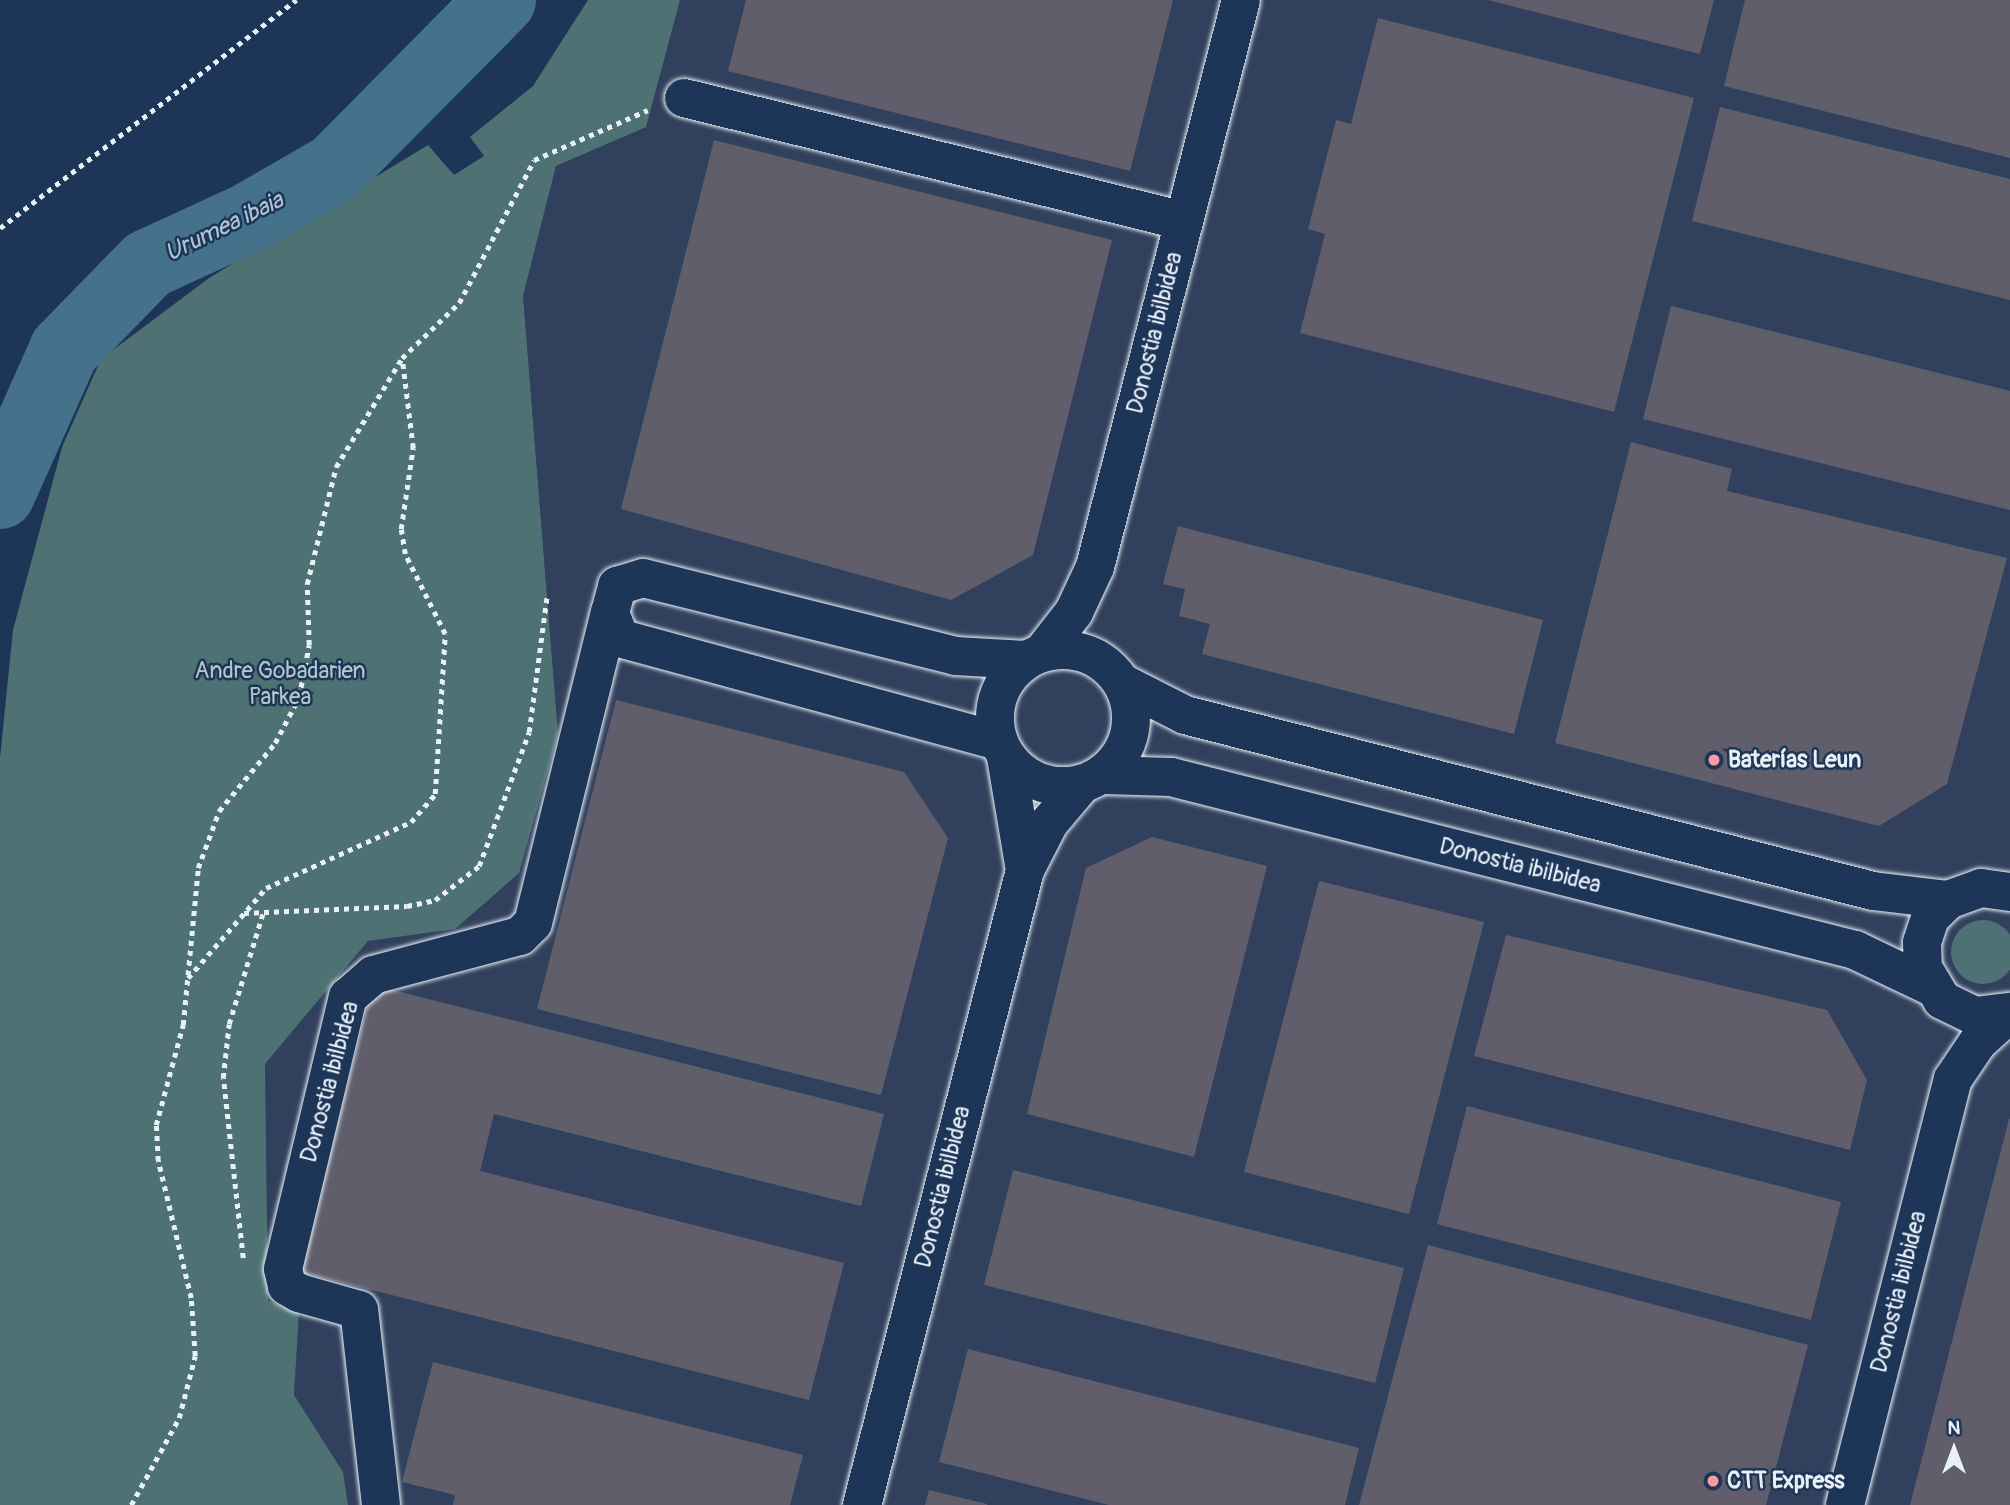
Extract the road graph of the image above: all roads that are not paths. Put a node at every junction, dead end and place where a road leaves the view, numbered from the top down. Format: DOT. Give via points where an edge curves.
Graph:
graph roads {
  1 [pos="1241,0"];
  2 [pos="684,98"];
  3 [pos="1184,221"];
  4 [pos="610,612"];
  5 [pos="1034,656"];
  6 [pos="1122,683"];
  7 [pos="1002,749"];
  8 [pos="1093,780"];
  9 [pos="1025,870"];
  10 [pos="2010,892"];
  11 [pos="1948,900"];
  12 [pos="1933,989"];
  13 [pos="2010,1013"];
  14 [pos="1953,1079"];
  15 [pos="381,1505"];
  16 [pos="862,1505"];
  17 [pos="1845,1505"];
  1 -- 3 [label="street, Donostia ibilbidea"];
  2 -- 3 [label="street"];
  3 -- 5 [label="street, Donostia ibilbidea" via="1095,567 1074,612"];
  4 -- 5 [label="street, Donostia ibilbidea" via="617,586 643,578 955,656"];
  4 -- 7 [label="street" via="620,638"];
  4 -- 15 [label="street, Donostia ibilbidea" via="533,923 520,936 373,975 348,997 283,1269 287,1286 299,1293 359,1310"];
  5 -- 6 [label="street" via="1088,654"];
  5 -- 7 [label="street" via="999,696"];
  6 -- 8 [label="street" via="1131,705 1128,742"];
  6 -- 11 [label="street" via="1185,715 1873,891"];
  7 -- 8 [label="street" via="1039,783"];
  7 -- 9 [label="street, Donostia ibilbidea"];
  8 -- 9 [label="street, Donostia ibilbidea" via="1049,823"];
  8 -- 12 [label="street, Donostia ibilbidea" via="1171,777 1842,947 1877,957"];
  9 -- 16 [label="street, Donostia ibilbidea"];
  10 -- 11 [label="street" via="1981,888"];
  11 -- 12 [label="street" via="1930,918 1922,943"];
  12 -- 13 [label="street" via="1975,1016"];
  12 -- 14 [label="street, Donostia ibilbidea"];
  13 -- 14 [label="street, Donostia ibilbidea" via="1978,1042"];
  14 -- 17 [label="street, Donostia ibilbidea"];
}
